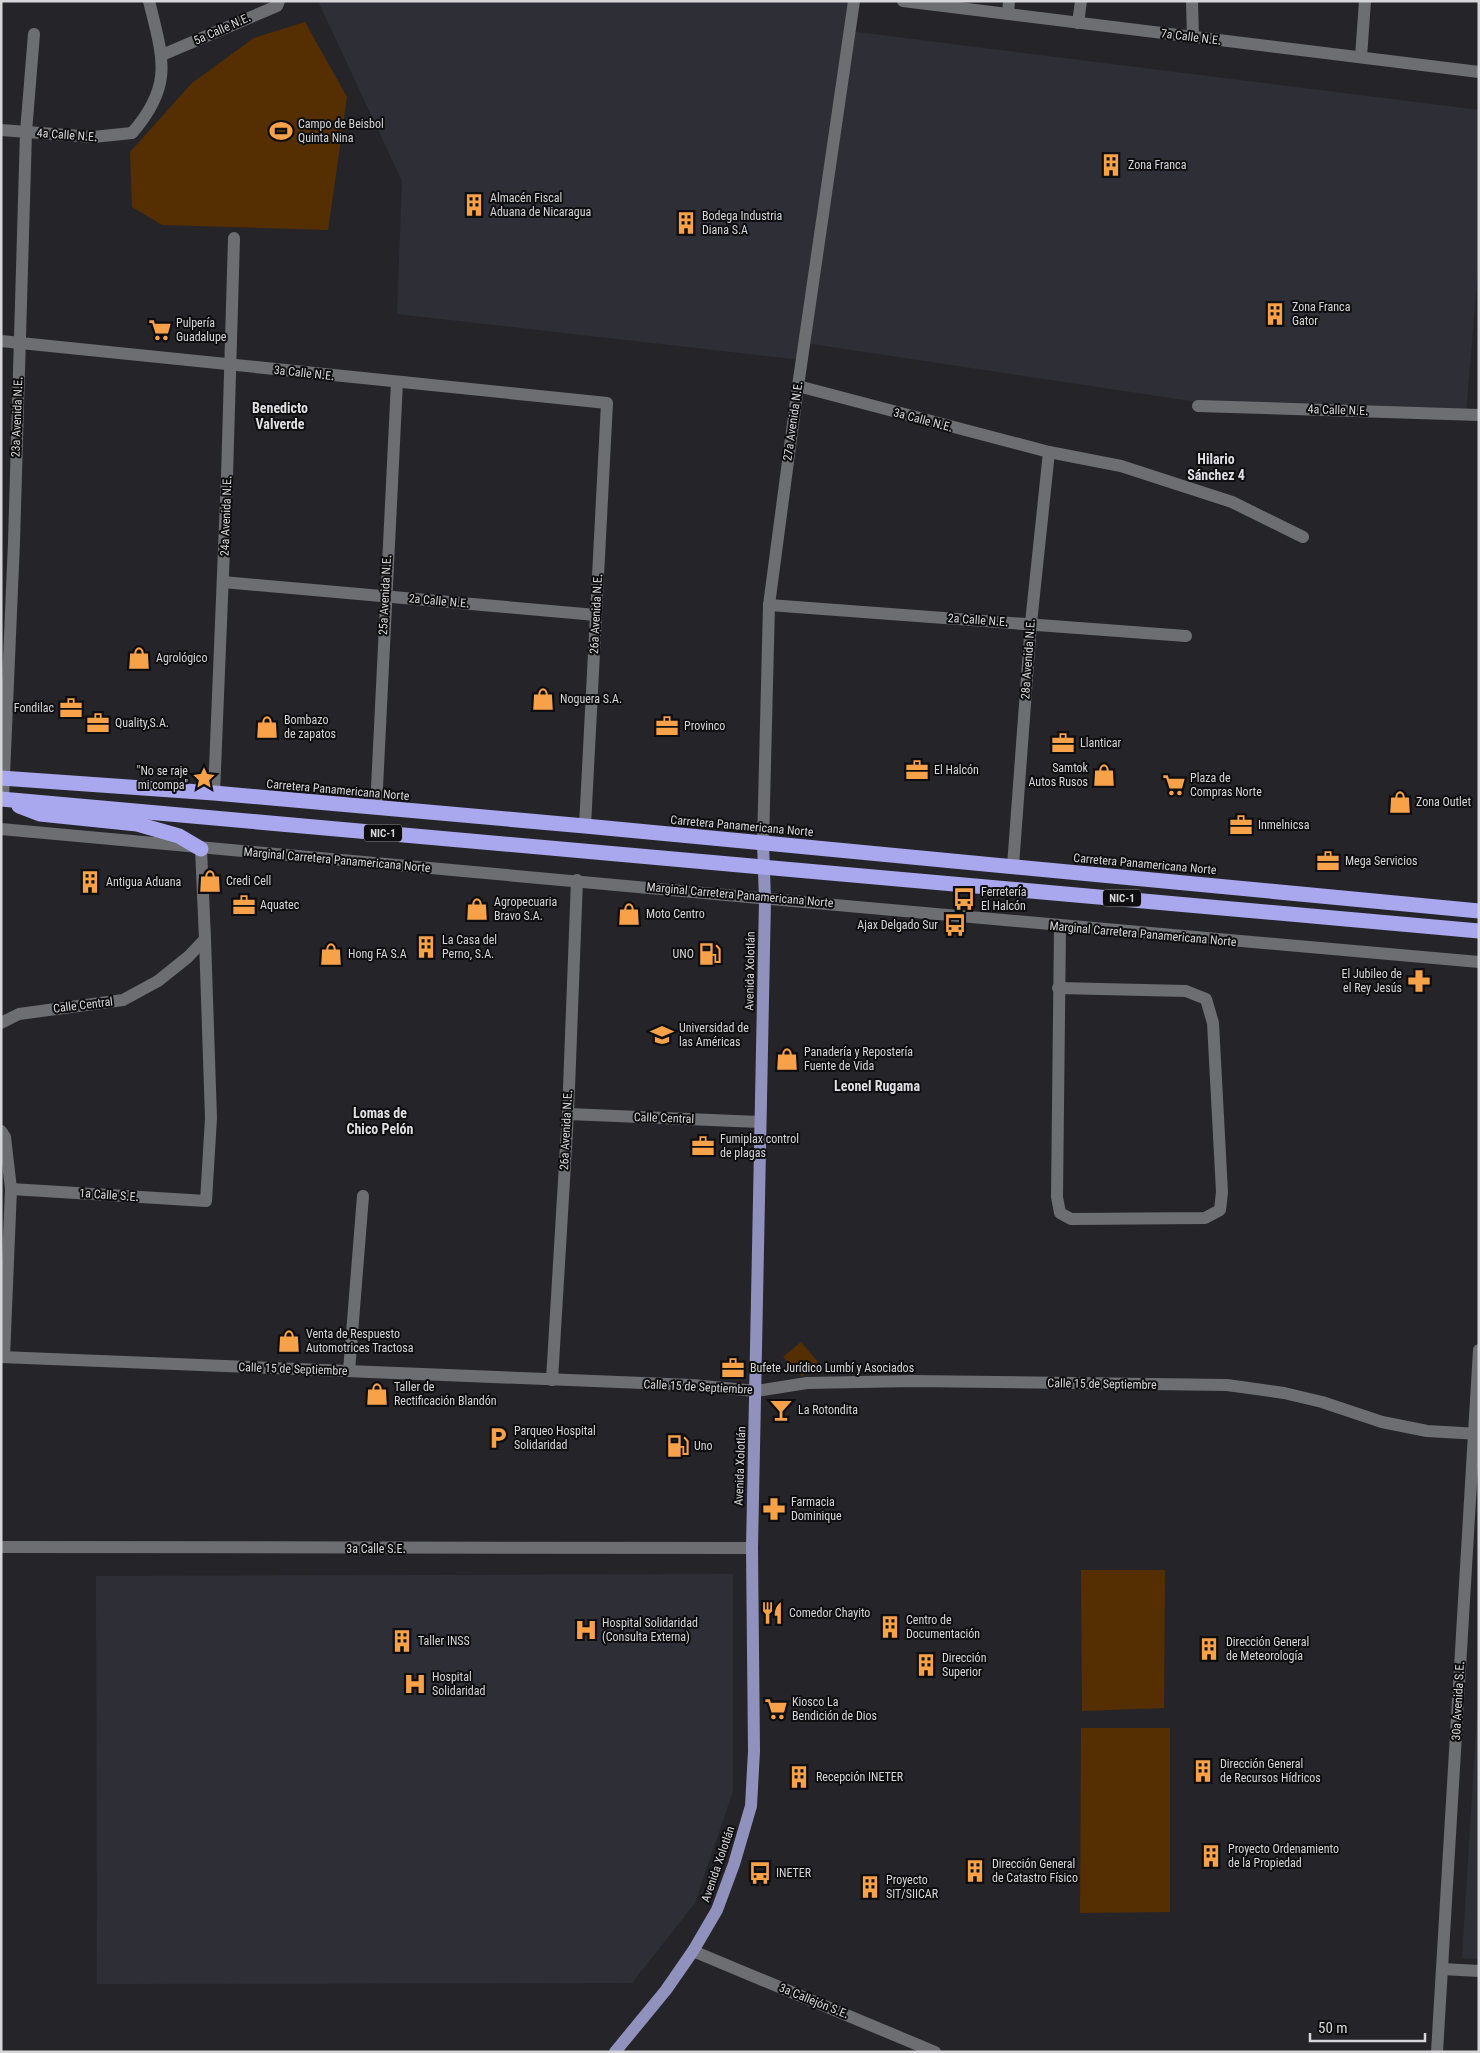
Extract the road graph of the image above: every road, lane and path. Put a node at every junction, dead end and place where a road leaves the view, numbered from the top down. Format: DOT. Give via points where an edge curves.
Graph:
graph roads {
  1 [pos="149,1"];
  2 [pos="279,1"];
  3 [pos="854,1"];
  4 [pos="904,1"];
  5 [pos="1081,1"];
  6 [pos="1192,1"];
  7 [pos="1365,1"];
  8 [pos="1008,8"];
  9 [pos="1078,23"];
  10 [pos="34,34"];
  11 [pos="1193,37"];
  12 [pos="162,55"];
  13 [pos="1361,57"];
  14 [pos="1479,72"];
  15 [pos="1,130"];
  16 [pos="26,132"];
  17 [pos="234,238"];
  18 [pos="1,341"];
  19 [pos="20,343"];
  20 [pos="231,366"];
  21 [pos="397,382"];
  22 [pos="798,386"];
  23 [pos="607,403"];
  24 [pos="1198,406"];
  25 [pos="1479,415"];
  26 [pos="1049,452"];
  27 [pos="1303,537"];
  28 [pos="7,562"];
  29 [pos="223,582"];
  30 [pos="385,597"];
  31 [pos="769,605"];
  32 [pos="596,614"];
  33 [pos="1031,624"];
  34 [pos="1186,636"];
  35 [pos="3,778"];
  36 [pos="214,793"];
  37 [pos="2,799"];
  38 [pos="376,808"];
  39 [pos="585,826"];
  40 [pos="1,829"];
  41 [pos="763,843"];
  42 [pos="201,848"];
  43 [pos="1013,866"];
  44 [pos="764,868"];
  45 [pos="577,880"];
  46 [pos="765,898"];
  47 [pos="1479,911"];
  48 [pos="1060,927"];
  49 [pos="1479,931"];
  50 [pos="205,939"];
  51 [pos="1479,962"];
  52 [pos="1058,988"];
  53 [pos="1,1023"];
  54 [pos="568,1114"];
  55 [pos="760,1122"];
  56 [pos="1,1131"];
  57 [pos="11,1189"];
  58 [pos="363,1196"];
  59 [pos="1479,1350"];
  60 [pos="3,1357"];
  61 [pos="350,1371"];
  62 [pos="552,1380"];
  63 [pos="756,1391"];
  64 [pos="1476,1434"];
  65 [pos="1,1547"];
  66 [pos="752,1548"];
  67 [pos="693,1952"];
  68 [pos="1442,1969"];
  69 [pos="1479,1971"];
  70 [pos="615,2052"];
  71 [pos="936,2052"];
  72 [pos="1437,2052"];
  1 -- 12 [label="street"];
  2 -- 12 [label="street, 5a Calle N.E." via="277,6"];
  3 -- 22 [label="street, 27a Avenida N.E."];
  4 -- 8 [label="street, 7a Calle N.E."];
  5 -- 9 [label="street"];
  6 -- 11 [label="street"];
  7 -- 13 [label="street"];
  8 -- 9 [label="street, 7a Calle N.E."];
  9 -- 11 [label="street, 7a Calle N.E."];
  10 -- 16 [label="street, 23a Avenida N.E."];
  11 -- 13 [label="street, 7a Calle N.E."];
  12 -- 16 [label="street, 4a Calle N.E." via="162,77 157,98 147,117 132,133 93,137"];
  13 -- 14 [label="street, 7a Calle N.E."];
  15 -- 16 [label="street, 4a Calle N.E."];
  16 -- 19 [label="street, 23a Avenida N.E."];
  17 -- 20 [label="street, 24a Avenida N.E."];
  18 -- 19 [label="street, 3a Calle N.E."];
  19 -- 20 [label="street, 3a Calle N.E."];
  19 -- 28 [label="street, 23a Avenida N.E."];
  20 -- 21 [label="street, 3a Calle N.E."];
  20 -- 29 [label="street, 24a Avenida N.E."];
  21 -- 23 [label="street, 3a Calle N.E."];
  21 -- 30 [label="street, 25a Avenida N.E."];
  22 -- 26 [label="street, 3a Calle N.E."];
  22 -- 31 [label="street, 27a Avenida N.E."];
  23 -- 32 [label="street, 26a Avenida N.E."];
  24 -- 25 [label="street, 4a Calle N.E."];
  26 -- 27 [label="street, 3a Calle N.E." via="1121,466 1232,502"];
  26 -- 33 [label="street, 28a Avenida N.E."];
  28 -- 35 [label="street, 23a Avenida N.E."];
  29 -- 30 [label="street, 2a Calle N.E."];
  29 -- 36 [label="street, 24a Avenida N.E."];
  30 -- 32 [label="street, 2a Calle N.E."];
  30 -- 38 [label="street, 25a Avenida N.E."];
  31 -- 33 [label="street, 2a Calle N.E."];
  31 -- 41 [label="street, 27a Avenida N.E."];
  32 -- 39 [label="street, 26a Avenida N.E."];
  33 -- 34 [label="street, 2a Calle N.E."];
  33 -- 43 [label="street, 28a Avenida N.E."];
  35 -- 36 [label="highway, Carretera Panamericana Norte / NIC-1"];
  35 -- 37 [label="street, 23a Avenida N.E."];
  36 -- 38 [label="highway, Carretera Panamericana Norte / NIC-1"];
  37 -- 42 [label="highway" via="40,814 137,824 179,836"];
  37 -- 44 [label="highway, NIC-1"];
  38 -- 39 [label="highway, Carretera Panamericana Norte / NIC-1"];
  39 -- 41 [label="highway, Carretera Panamericana Norte / NIC-1"];
  40 -- 42 [label="street, Marginal Carretera Panamericana Norte"];
  41 -- 43 [label="highway, Carretera Panamericana Norte / NIC-1"];
  41 -- 44 [label="main road, Avenida Xolotlán"];
  42 -- 45 [label="street, Marginal Carretera Panamericana Norte"];
  42 -- 50 [label="street"];
  43 -- 47 [label="highway, Carretera Panamericana Norte / NIC-1"];
  44 -- 46 [label="main road, Avenida Xolotlán"];
  44 -- 49 [label="highway, NIC-1"];
  45 -- 46 [label="street, Marginal Carretera Panamericana Norte"];
  45 -- 54 [label="street, 26a Avenida N.E."];
  46 -- 48 [label="street, Marginal Carretera Panamericana Norte"];
  46 -- 55 [label="main road, Avenida Xolotlán"];
  48 -- 51 [label="street, Marginal Carretera Panamericana Norte"];
  48 -- 52 [label="street"];
  50 -- 53 [label="street, Calle Central" via="158,981 123,1000 18,1014"];
  50 -- 57 [label="street, 1a Calle S.E." via="211,1118 206,1201"];
  52 -- 52 [label="street" via="1056,1197 1060,1213 1071,1219 1205,1218 1220,1210 1222,1192 1213,1023 1206,999 1186,991"];
  54 -- 55 [label="street, Calle Central"];
  54 -- 62 [label="street, 26a Avenida N.E."];
  55 -- 63 [label="main road, Avenida Xolotlán"];
  56 -- 57 [label="street" via="5,1137"];
  57 -- 60 [label="street"];
  58 -- 61 [label="street"];
  59 -- 64 [label="street, 30a Avenida S.E."];
  60 -- 61 [label="street, Calle 15 de Septiembre"];
  61 -- 62 [label="street, Calle 15 de Septiembre"];
  62 -- 63 [label="street, Calle 15 de Septiembre"];
  63 -- 64 [label="street, Calle 15 de Septiembre" via="807,1383 913,1381 1227,1385 1284,1393 1382,1422 1427,1431"];
  63 -- 66 [label="main road, Avenida Xolotlán"];
  64 -- 68 [label="street, 30a Avenida S.E."];
  65 -- 66 [label="street, 3a Calle S.E."];
  66 -- 67 [label="main road, Avenida Xolotlán" via="754,1751 751,1806 717,1910"];
  67 -- 70 [label="main road, Avenida Xolotlán"];
  67 -- 71 [label="street, 3a Callejón S.E."];
  68 -- 69 [label="street"];
  68 -- 72 [label="street, 30a Avenida S.E."];
}
